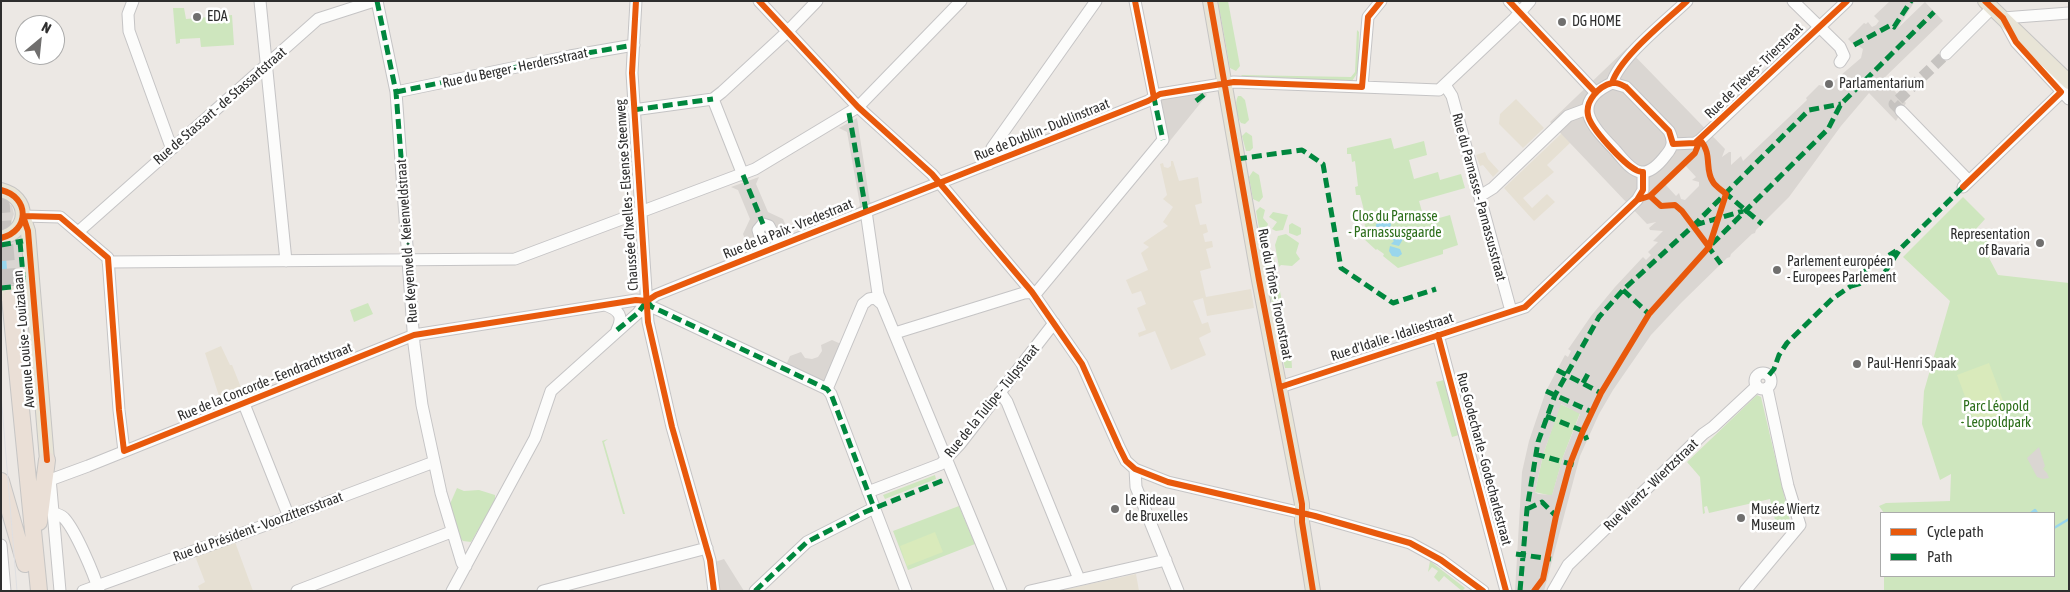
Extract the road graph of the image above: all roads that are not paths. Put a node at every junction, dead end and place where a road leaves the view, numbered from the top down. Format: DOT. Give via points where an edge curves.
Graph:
graph roads {
  1 [pos="133,1"];
  2 [pos="260,1"];
  3 [pos="376,1"];
  4 [pos="636,1"];
  5 [pos="759,1"];
  6 [pos="816,1"];
  7 [pos="961,1"];
  8 [pos="1096,1"];
  9 [pos="1136,1"];
  10 [pos="1210,1"];
  11 [pos="1509,1"];
  12 [pos="1530,1"];
  13 [pos="1688,1"];
  14 [pos="1793,1"];
  15 [pos="1847,1"];
  16 [pos="1375,3"];
  17 [pos="1989,5"];
  18 [pos="1520,13"];
  19 [pos="2069,13"];
  20 [pos="2003,18"];
  21 [pos="1819,27"];
  22 [pos="788,32"];
  23 [pos="634,45"];
  24 [pos="1946,54"];
  25 [pos="1840,62"];
  26 [pos="267,66"];
  27 [pos="1612,83"];
  28 [pos="1225,84"];
  29 [pos="1446,85"];
  30 [pos="1362,87"];
  31 [pos="2067,89"];
  32 [pos="396,92"];
  33 [pos="1596,92"];
  34 [pos="1154,98"];
  35 [pos="712,99"];
  36 [pos="858,107"];
  37 [pos="1587,109"];
  38 [pos="633,110"];
  39 [pos="1901,111"];
  40 [pos="1673,144"];
  41 [pos="173,148"];
  42 [pos="989,164"];
  43 [pos="1644,172"];
  44 [pos="743,175"];
  45 [pos="940,184"];
  46 [pos="1,190"];
  47 [pos="1480,196"];
  48 [pos="641,211"];
  49 [pos="866,211"];
  50 [pos="23,216"];
  51 [pos="78,232"];
  52 [pos="1,238"];
  53 [pos="779,245"];
  54 [pos="764,251"];
  55 [pos="409,260"];
  56 [pos="286,261"];
  57 [pos="108,262"];
  58 [pos="1032,292"];
  59 [pos="5,297"];
  60 [pos="33,298"];
  61 [pos="646,301"];
  62 [pos="882,304"];
  63 [pos="605,305"];
  64 [pos="1511,311"];
  65 [pos="1054,322"];
  66 [pos="617,330"];
  67 [pos="895,333"];
  68 [pos="414,335"];
  69 [pos="1438,335"];
  70 [pos="1280,386"];
  71 [pos="826,388"];
  72 [pos="1000,392"];
  73 [pos="244,404"];
  74 [pos="124,451"];
  75 [pos="946,458"];
  76 [pos="47,460"];
  77 [pos="434,462"];
  78 [pos="1135,469"];
  79 [pos="50,480"];
  80 [pos="1,481"];
  81 [pos="868,492"];
  82 [pos="874,508"];
  83 [pos="53,513"];
  84 [pos="1302,513"];
  85 [pos="289,516"];
  86 [pos="451,532"];
  87 [pos="1,545"];
  88 [pos="707,548"];
  89 [pos="1166,560"];
  90 [pos="31,562"];
  91 [pos="466,566"];
  92 [pos="1079,579"];
  93 [pos="99,588"];
  94 [pos="5,591"];
  95 [pos="28,591"];
  96 [pos="39,591"];
  97 [pos="60,591"];
  98 [pos="83,591"];
  99 [pos="297,591"];
  100 [pos="452,591"];
  101 [pos="543,591"];
  102 [pos="714,591"];
  103 [pos="755,591"];
  104 [pos="906,591"];
  105 [pos="1001,591"];
  106 [pos="1030,591"];
  107 [pos="1178,591"];
  108 [pos="1313,591"];
  109 [pos="1483,591"];
  110 [pos="1506,591"];
  111 [pos="1553,591"];
  112 [pos="1745,591"];
  1 -- 41 [label="street" via="128,14 129,31"];
  2 -- 26 [label="street"];
  3 -- 26 [label="street, Rue de Stassart - de Stassartstraat" via="318,19"];
  3 -- 32 [label="street, Rue Keyenveld - Keienveldstraat"];
  4 -- 23 [label="street, Chaussée d'Ixelles - Elsense Steenweg"];
  5 -- 22 [label="street"];
  6 -- 22 [label="street"];
  7 -- 36 [label="street"];
  8 -- 42 [label="street" via="992,148"];
  9 -- 34 [label="street"];
  10 -- 28 [label="main road, Rue du Trône - Troonstraat"];
  11 -- 18 [label="street"];
  12 -- 18 [label="street"];
  13 -- 27 [label="street" via="1628,57 1615,72"];
  14 -- 21 [label="street"];
  15 -- 21 [label="street, Rue de Trèves - Trierstraat"];
  16 -- 30 [label="street" via="1368,17"];
  17 -- 20 [label="main road"];
  17 -- 24 [label="street"];
  18 -- 29 [label="street"];
  18 -- 33 [label="street"];
  19 -- 20 [label="street"];
  20 -- 31 [label="main road"];
  21 -- 25 [label="street" via="1843,53"];
  21 -- 40 [label="street, Rue de Trèves - Trierstraat" via="1700,140"];
  22 -- 35 [label="street"];
  22 -- 36 [label="street"];
  23 -- 32 [label="street, Rue du Berger - Herdersstraat"];
  23 -- 38 [label="street, Chaussée d'Ixelles - Elsense Steenweg"];
  26 -- 41 [label="street, Rue de Stassart - de Stassartstraat"];
  26 -- 56 [label="street"];
  27 -- 33 [label="street"];
  27 -- 40 [label="street" via="1626,87 1635,96 1669,131"];
  28 -- 30 [label="street, Rue de Dublin - Dublinstraat"];
  28 -- 34 [label="street, Rue de Dublin - Dublinstraat" via="1160,94"];
  28 -- 70 [label="main road, Rue du Trône - Troonstraat"];
  29 -- 30 [label="street, Rue de Dublin - Dublinstraat" via="1437,90"];
  29 -- 47 [label="street, Rue du Parnasse - Parnassusstraat" via="1452,96"];
  31 -- 39 [label="street" via="1966,184"];
  32 -- 55 [label="street, Rue Keyenveld - Keienveldstraat"];
  33 -- 37 [label="street"];
  34 -- 42 [label="street, Rue de Dublin - Dublinstraat"];
  34 -- 58 [label="street" via="1163,140 1038,292"];
  35 -- 38 [label="street"];
  35 -- 44 [label="street"];
  36 -- 44 [label="street"];
  36 -- 45 [label="street"];
  37 -- 43 [label="street" via="1590,122 1599,134 1636,171"];
  37 -- 47 [label="street" via="1568,116"];
  38 -- 48 [label="street, Chaussée d'Ixelles - Elsense Steenweg"];
  40 -- 43 [label="street" via="1660,162"];
  41 -- 51 [label="street, Rue de Stassart - de Stassartstraat"];
  42 -- 45 [label="street, Rue de Dublin - Dublinstraat"];
  43 -- 64 [label="street" via="1643,190 1637,200 1530,304"];
  44 -- 48 [label="street"];
  45 -- 49 [label="street, Rue de la Paix - Vredestraat"];
  45 -- 58 [label="street"];
  46 -- 50 [label="main road, Avenue Louise - Louizalaan" via="18,200"];
  47 -- 64 [label="street, Rue du Parnasse - Parnassusstraat"];
  48 -- 55 [label="street" via="515,259"];
  48 -- 61 [label="street, Chaussée d'Ixelles - Elsense Steenweg"];
  49 -- 53 [label="street, Rue de la Paix - Vredestraat"];
  49 -- 62 [label="street"];
  50 -- 51 [label="street" via="58,216"];
  50 -- 52 [label="main road" via="14,233"];
  50 -- 60 [label="main road, Avenue Louise - Louizalaan" via="28,231"];
  51 -- 57 [label="street" via="106,256"];
  53 -- 54 [label="street, Rue de la Paix - Vredestraat"];
  53 -- 54 [label="street" via="769,226 763,224 758,230"];
  54 -- 61 [label="street, Rue de la Paix - Vredestraat"];
  55 -- 56 [label="street"];
  55 -- 68 [label="street, Rue Keyenveld - Keienveldstraat"];
  56 -- 57 [label="street"];
  57 -- 74 [label="street"];
  58 -- 65 [label="street"];
  58 -- 67 [label="street"];
  59 -- 60 [label="main road" via="20,292"];
  59 -- 90 [label="highway, Avenue Louise - Louizalaan"];
  60 -- 76 [label="main road, Avenue Louise - Louizalaan"];
  61 -- 63 [label="street, Rue de la Concorde - Eendrachtstraat"];
  61 -- 66 [label="street" via="638,313"];
  61 -- 71 [label="street" via="652,307"];
  61 -- 88 [label="street, Chaussée d'Ixelles - Elsense Steenweg" via="672,427"];
  62 -- 67 [label="street"];
  62 -- 71 [label="street" via="874,298 863,304"];
  63 -- 66 [label="street" via="619,312"];
  63 -- 68 [label="street, Rue de la Concorde - Eendrachtstraat"];
  64 -- 69 [label="street, Rue d'Idalie - Idaliestraat"];
  65 -- 72 [label="street, Rue de la Tulipe - Tulpstraat"];
  65 -- 78 [label="street" via="1086,372 1119,447"];
  66 -- 91 [label="street" via="551,392 535,438"];
  67 -- 75 [label="street"];
  68 -- 73 [label="street, Rue de la Concorde - Eendrachtstraat"];
  68 -- 77 [label="street, Rue Keyenveld - Keienveldstraat" via="422,405"];
  69 -- 70 [label="street, Rue d'Idalie - Idaliestraat"];
  69 -- 110 [label="street, Rue Godecharle - Godecharlestraat"];
  70 -- 84 [label="main road, Rue du Trône - Troonstraat"];
  71 -- 81 [label="street"];
  72 -- 75 [label="street, Rue de la Tulipe - Tulpstraat"];
  72 -- 92 [label="street" via="1007,402"];
  73 -- 74 [label="street, Rue de la Concorde - Eendrachtstraat"];
  73 -- 85 [label="street"];
  74 -- 79 [label="street, Rue de la Concorde - Eendrachtstraat"];
  75 -- 81 [label="street, Rue de la Tulipe - Tulpstraat" via="941,464"];
  75 -- 105 [label="street"];
  76 -- 79 [label="street, Avenue Louise - Louizalaan"];
  76 -- 90 [label="highway"];
  77 -- 85 [label="street, Rue du Président - Voorzittersstraat"];
  77 -- 86 [label="street, Rue Keyenveld - Keienveldstraat"];
  78 -- 84 [label="street" via="1168,482"];
  78 -- 89 [label="street" via="1136,486"];
  79 -- 83 [label="street, Avenue Louise - Louizalaan"];
  80 -- 90 [label="highway"];
  81 -- 82 [label="street"];
  82 -- 103 [label="street" via="807,542"];
  82 -- 104 [label="street"];
  83 -- 93 [label="street" via="64,518 70,526"];
  83 -- 97 [label="street, Avenue Louise - Louizalaan"];
  84 -- 108 [label="main road, Rue du Trône - Troonstraat"];
  84 -- 109 [label="street" via="1410,543 1441,560"];
  85 -- 93 [label="street, Rue du Président - Voorzittersstraat"];
  86 -- 91 [label="street, Rue Keyenveld - Keienveldstraat"];
  86 -- 99 [label="street"];
  87 -- 94 [label="street"];
  88 -- 101 [label="street"];
  88 -- 102 [label="street, Chaussée d'Ixelles - Elsense Steenweg"];
  89 -- 92 [label="street"];
  89 -- 107 [label="street"];
  90 -- 95 [label="highway, Avenue Louise - Louizalaan"];
  90 -- 96 [label="highway, Avenue Louise - Louizalaan"];
  91 -- 100 [label="street"];
  92 -- 106 [label="street"];
  93 -- 98 [label="street, Rue du Président - Voorzittersstraat"];
  111 -- 112 [label="street, Rue Wiertz - Wiertzstraat" via="1568,565 1703,434 1762,387 1800,525"];
}
